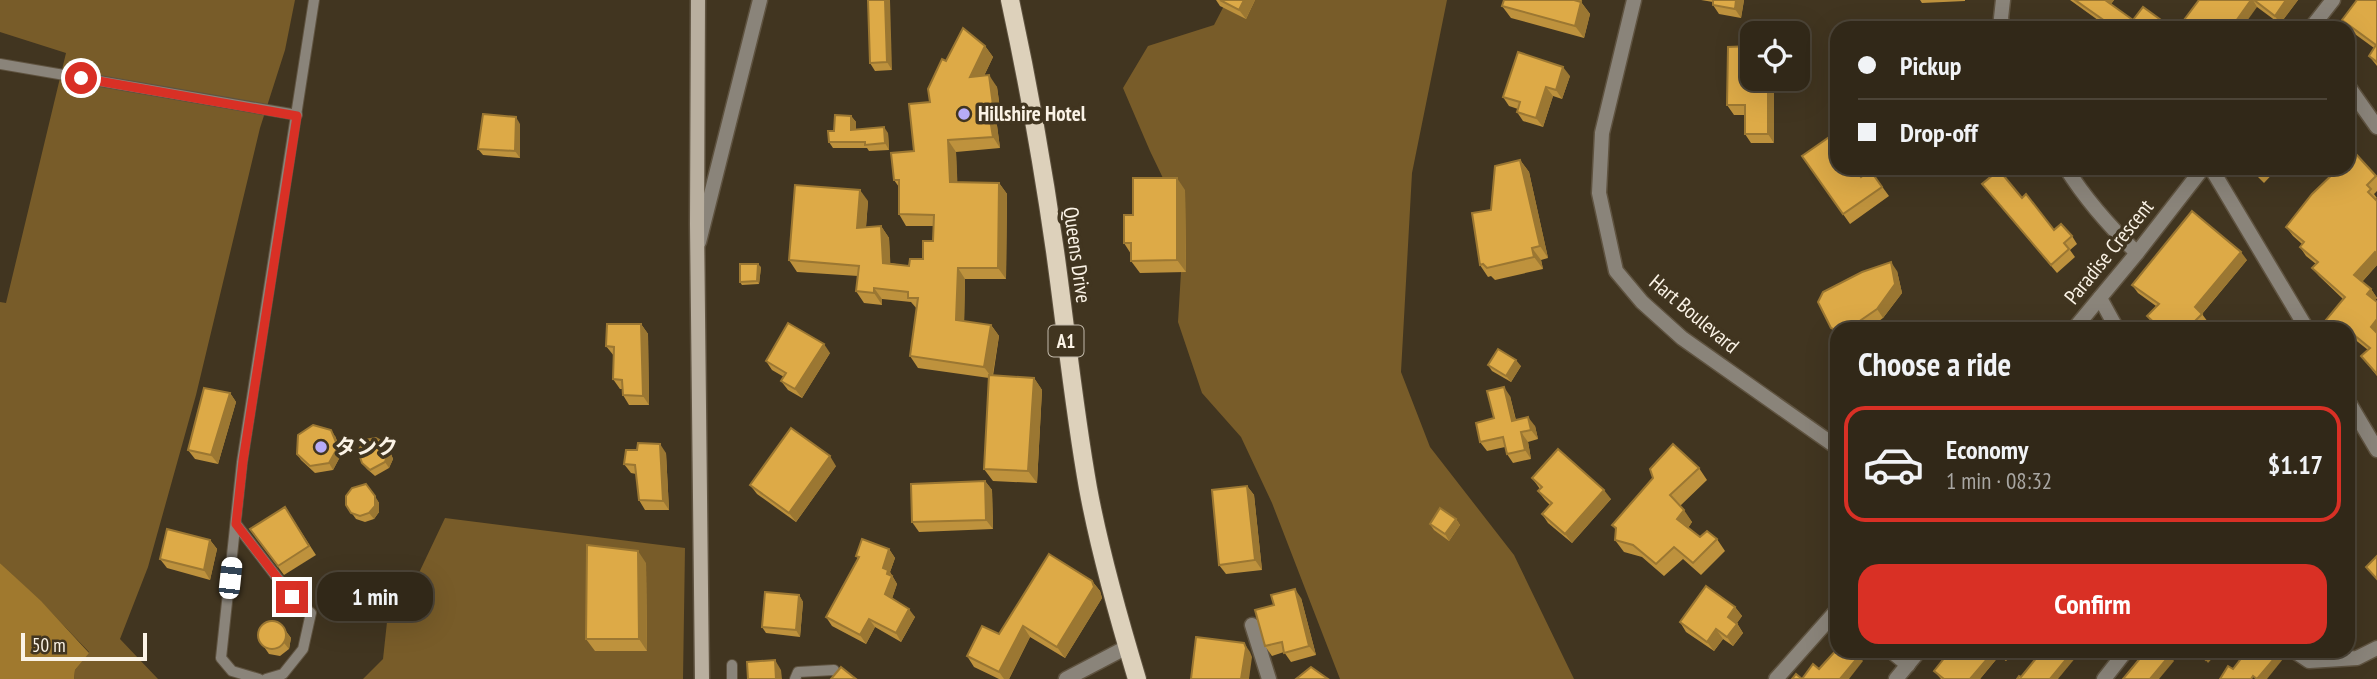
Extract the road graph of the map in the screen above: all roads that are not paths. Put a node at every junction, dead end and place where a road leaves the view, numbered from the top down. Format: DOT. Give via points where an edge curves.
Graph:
graph roads {
  1 [pos="314,0"];
  2 [pos="698,0"];
  3 [pos="760,0"];
  4 [pos="1010,0"];
  5 [pos="1634,0"];
  6 [pos="2003,0"];
  7 [pos="2333,0"];
  8 [pos="2001,21"];
  9 [pos="2316,21"];
  10 [pos="0,64"];
  11 [pos="2355,96"];
  12 [pos="297,116"];
  13 [pos="2377,127"];
  14 [pos="2070,175"];
  15 [pos="2198,175"];
  16 [pos="2215,175"];
  17 [pos="698,247"];
  18 [pos="2137,253"];
  19 [pos="2100,298"];
  20 [pos="2080,322"];
  21 [pos="2113,322"];
  22 [pos="2302,322"];
  23 [pos="2355,413"];
  24 [pos="1830,442"];
  25 [pos="2377,450"];
  26 [pos="236,524"];
  27 [pos="1830,618"];
  28 [pos="1252,625"];
  29 [pos="1128,648"];
  30 [pos="2377,648"];
  31 [pos="1900,658"];
  32 [pos="1914,658"];
  33 [pos="2120,658"];
  34 [pos="2304,658"];
  35 [pos="732,665"];
  36 [pos="1908,665"];
  37 [pos="834,670"];
  38 [pos="259,679"];
  39 [pos="266,679"];
  40 [pos="702,679"];
  41 [pos="732,679"];
  42 [pos="795,679"];
  43 [pos="1066,679"];
  44 [pos="1137,679"];
  45 [pos="1269,679"];
  46 [pos="1776,679"];
  47 [pos="1896,679"];
  48 [pos="2104,679"];
  1 -- 12 [label="lane"];
  2 -- 17 [label="main road"];
  3 -- 17 [label="street"];
  4 -- 29 [label="main road, Queens Drive / A1" via="1031,98 1088,489"];
  5 -- 24 [label="street, Hart Boulevard" via="1601,143 1599,194 1616,271 1682,338"];
  6 -- 8 [label="street"];
  7 -- 9 [label="street"];
  10 -- 12 [label="lane"];
  11 -- 13 [label="street"];
  12 -- 26 [label="lane"];
  14 -- 18 [label="street" via="2081,193"];
  15 -- 18 [label="street, Paradise Crescent"];
  16 -- 22 [label="street"];
  17 -- 40 [label="main road"];
  18 -- 19 [label="street, Paradise Crescent"];
  19 -- 20 [label="street, Paradise Crescent"];
  19 -- 21 [label="street"];
  23 -- 25 [label="street"];
  26 -- 38 [label="lane" via="221,658 232,671"];
  26 -- 39 [label="lane" via="292,597 311,613 303,649 283,674"];
  27 -- 46 [label="street"];
  28 -- 45 [label="street"];
  29 -- 43 [label="street"];
  29 -- 44 [label="main road, Queens Drive / A1"];
  30 -- 34 [label="street" via="2357,658"];
  31 -- 36 [label="street"];
  32 -- 36 [label="street"];
  33 -- 48 [label="street"];
  35 -- 41 [label="lane"];
  36 -- 47 [label="street"];
  37 -- 42 [label="lane" via="798,672"];
}
